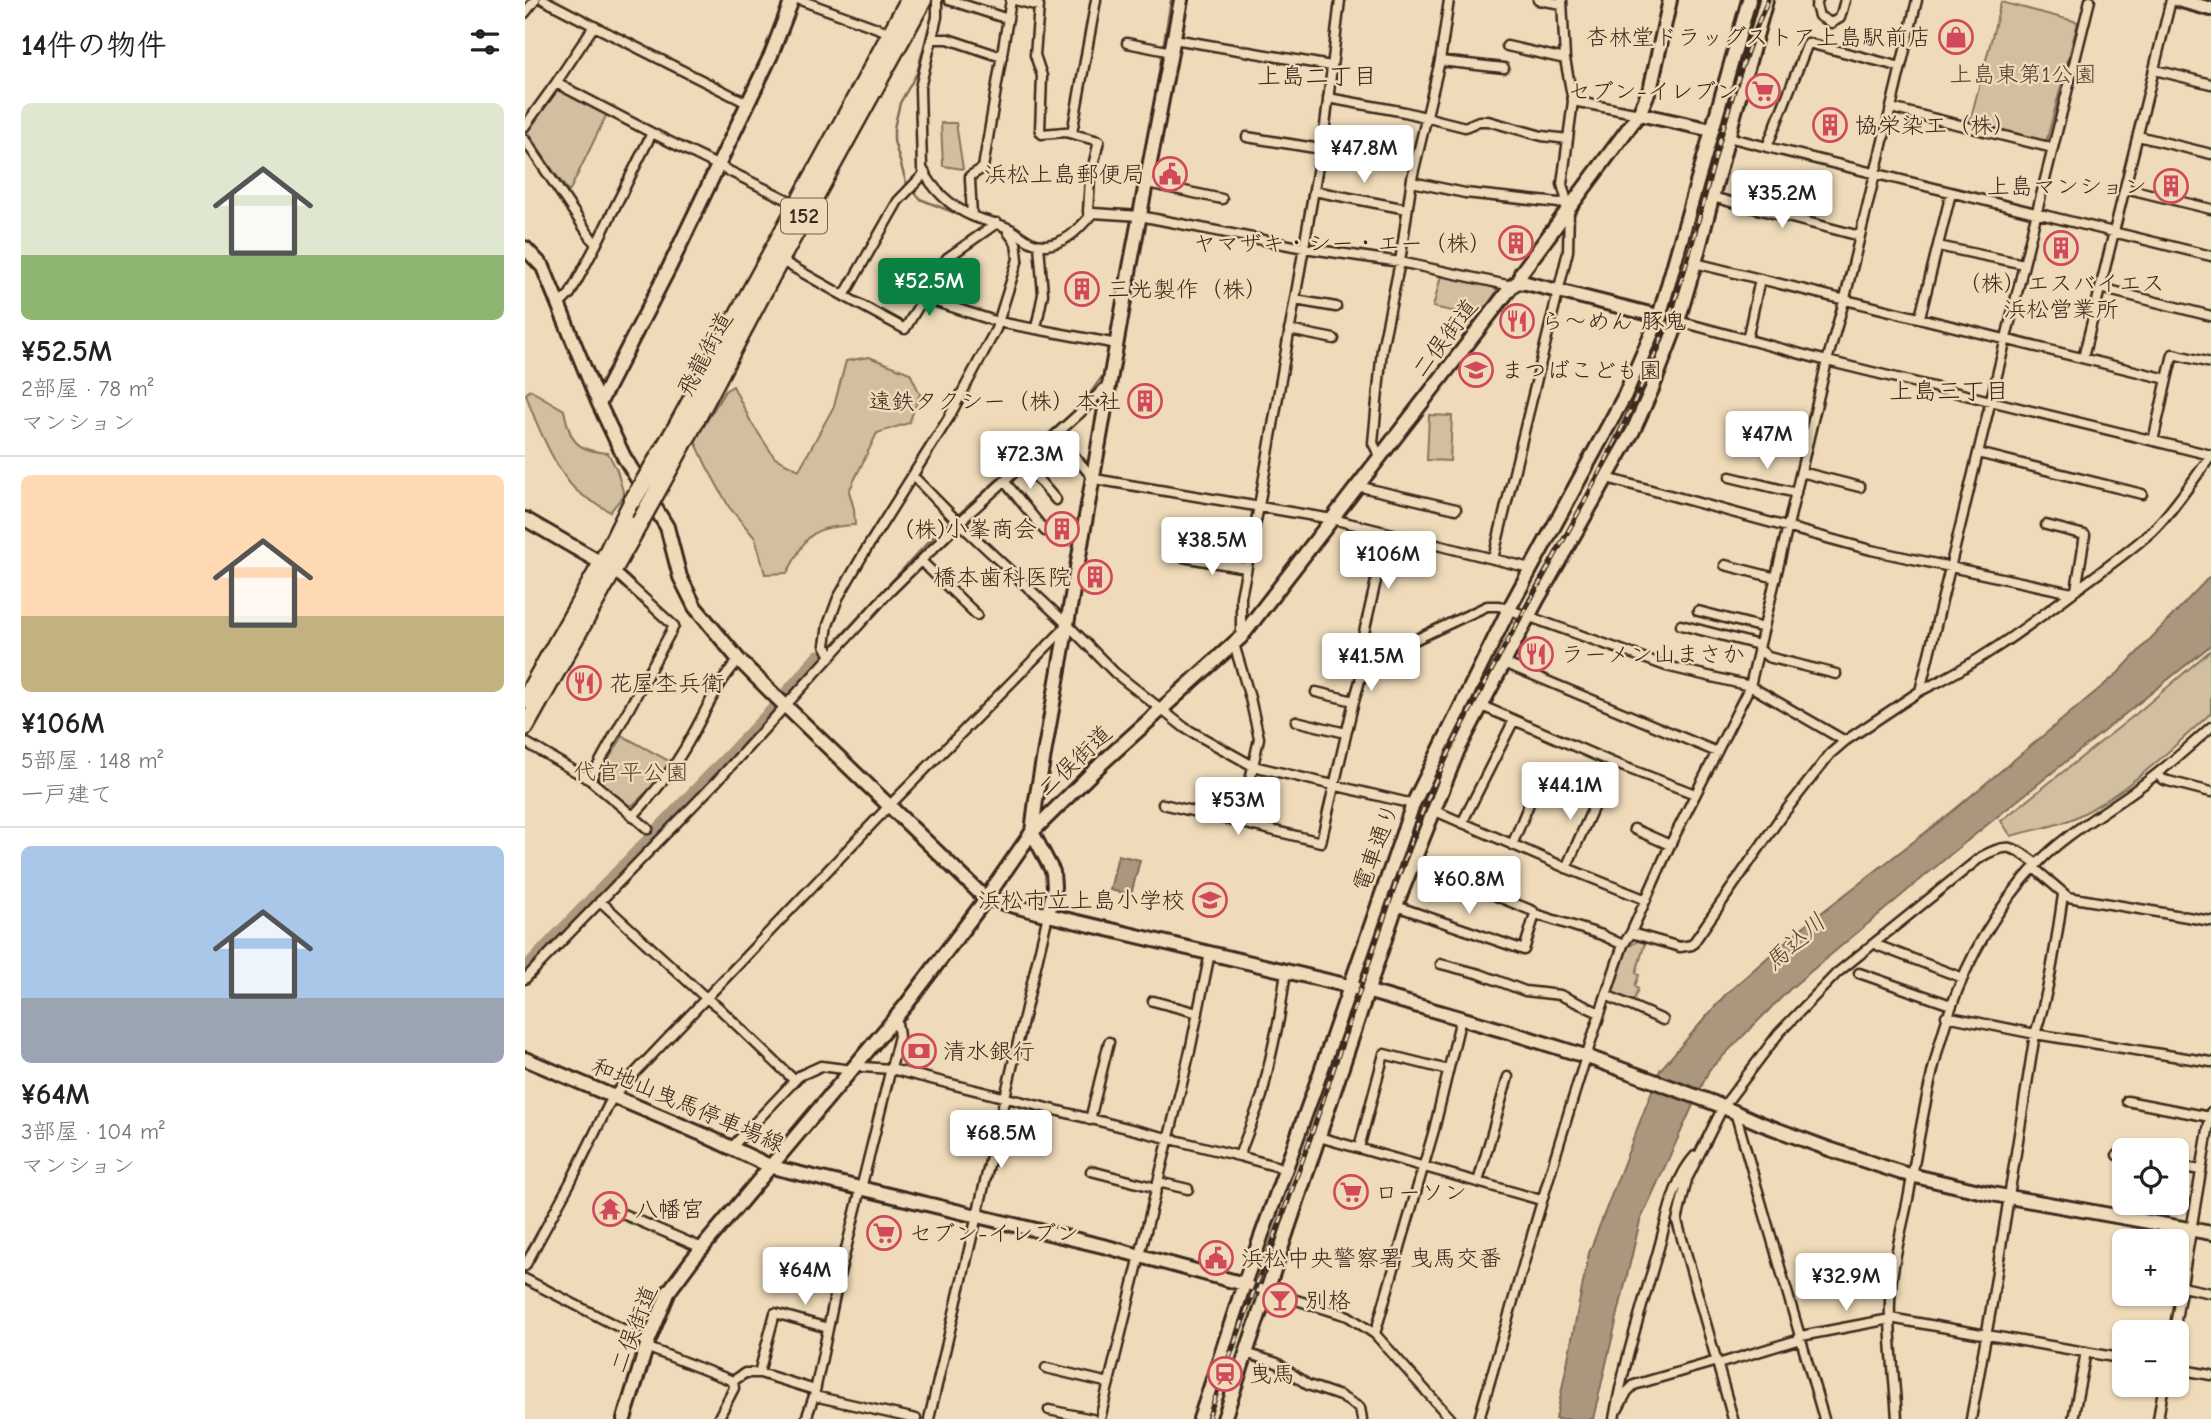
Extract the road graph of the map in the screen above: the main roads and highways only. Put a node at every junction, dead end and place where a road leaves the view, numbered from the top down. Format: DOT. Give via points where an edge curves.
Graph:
graph roads {
  1 [pos="909,0"];
  2 [pos="923,0"];
  3 [pos="682,431"];
  4 [pos="608,567"];
  5 [pos="525,699"];
  6 [pos="525,727"];
  1 -- 3 [label="highway, 飛龍街道 / 152" via="796,204"];
  2 -- 3 [label="highway, 飛龍街道 / 152"];
  3 -- 4 [label="highway, 飛龍街道 / 152, bridge" via="640,522"];
  3 -- 4 [label="highway, 飛龍街道 / 152, bridge" via="633,500"];
  4 -- 5 [label="highway, 飛龍街道 / 152"];
  4 -- 6 [label="highway, 飛龍街道 / 152"];
}
